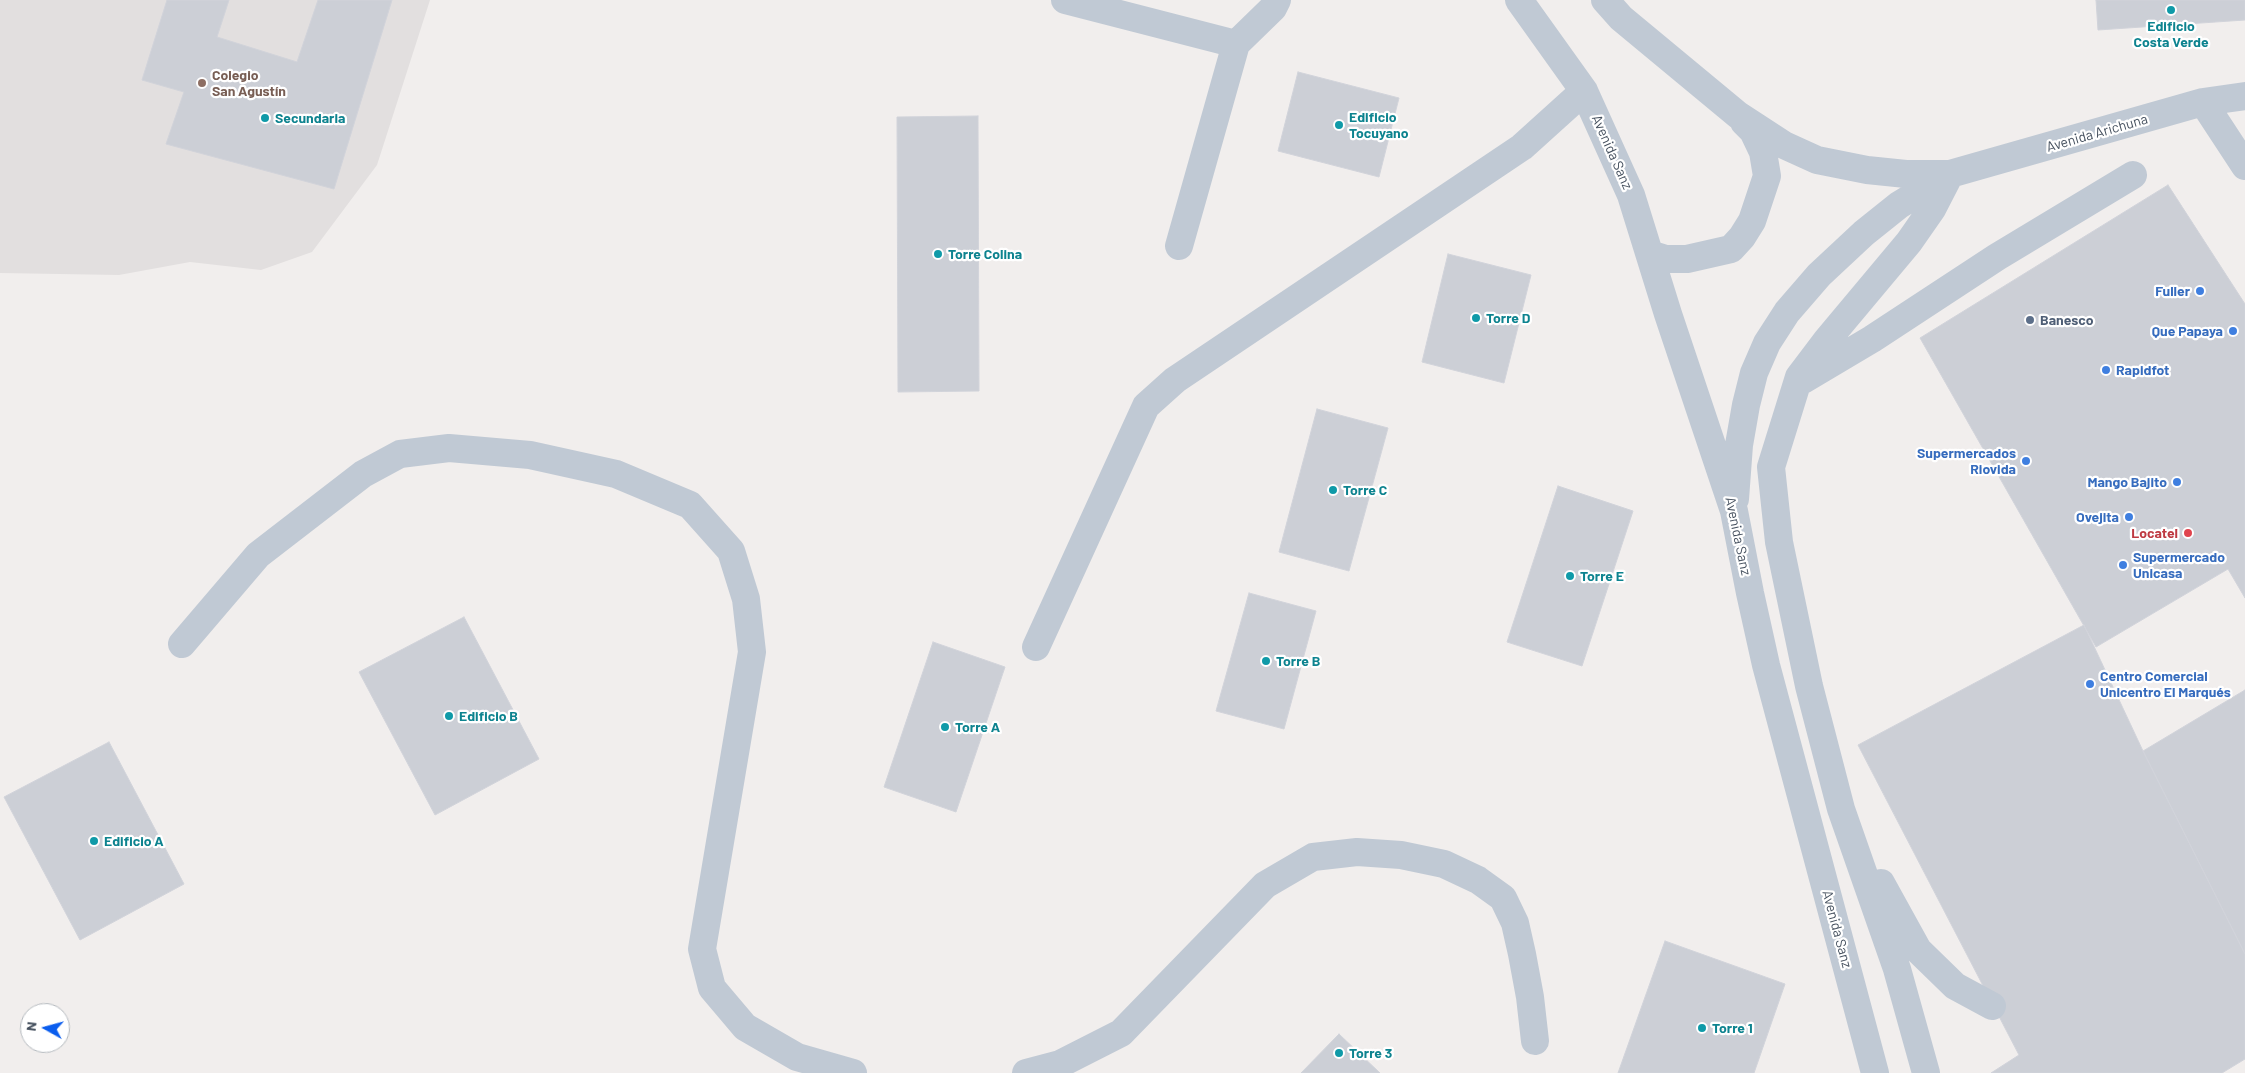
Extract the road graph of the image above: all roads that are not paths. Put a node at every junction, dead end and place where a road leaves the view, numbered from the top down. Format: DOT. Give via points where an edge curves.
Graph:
graph roads {
  1 [pos="1065,0"];
  2 [pos="1277,0"];
  3 [pos="1519,0"];
  4 [pos="1605,0"];
  5 [pos="1236,44"];
  6 [pos="1584,91"];
  7 [pos="2245,96"];
  8 [pos="2203,102"];
  9 [pos="1738,114"];
  10 [pos="2245,166"];
  11 [pos="1950,174"];
  12 [pos="2133,175"];
  13 [pos="1179,246"];
  14 [pos="1650,254"];
  15 [pos="1797,383"];
  16 [pos="1734,510"];
  17 [pos="182,644"];
  18 [pos="1036,647"];
  19 [pos="1766,665"];
  20 [pos="1841,809"];
  21 [pos="1992,1006"];
  22 [pos="1535,1041"];
  23 [pos="853,1073"];
  24 [pos="1026,1073"];
  25 [pos="1875,1073"];
  26 [pos="1926,1073"];
  1 -- 5 [label="street"];
  2 -- 5 [label="street" via="1273,8"];
  3 -- 6 [label="street, Avenida Sanz"];
  4 -- 9 [label="street" via="1621,18"];
  5 -- 13 [label="street"];
  6 -- 14 [label="street, Avenida Sanz" via="1631,194"];
  6 -- 18 [label="street" via="1522,147 1175,380 1146,406"];
  7 -- 8 [label="street, Avenida Arichuna"];
  8 -- 10 [label="street"];
  8 -- 11 [label="street, Avenida Arichuna"];
  9 -- 11 [label="street" via="1784,145 1816,160 1906,174"];
  9 -- 14 [label="street" via="1753,131 1763,152 1767,176 1752,221 1731,249 1687,259 1666,259"];
  11 -- 15 [label="street" via="1932,209 1909,242 1827,340"];
  11 -- 16 [label="street" via="1899,205 1845,250 1812,282 1767,343 1754,373 1746,405"];
  12 -- 15 [label="street"];
  14 -- 16 [label="street, Avenida Sanz"];
  15 -- 20 [label="street" via="1771,467 1778,542 1809,686"];
  16 -- 19 [label="street, Avenida Sanz"];
  17 -- 23 [label="street" via="258,555 363,474 400,454 449,448 530,455 616,474 690,505 731,552 746,599 752,652 702,949 712,988 745,1027 797,1057"];
  19 -- 20 [label="street"];
  19 -- 25 [label="street, Avenida Sanz"];
  20 -- 21 [label="street" via="1918,950 1955,986"];
  20 -- 26 [label="street" via="1897,969"];
  22 -- 24 [label="street" via="1522,954 1515,923 1503,898 1478,880 1444,864 1401,855 1357,852 1313,857 1265,885 1121,1032 1060,1064"];
}
